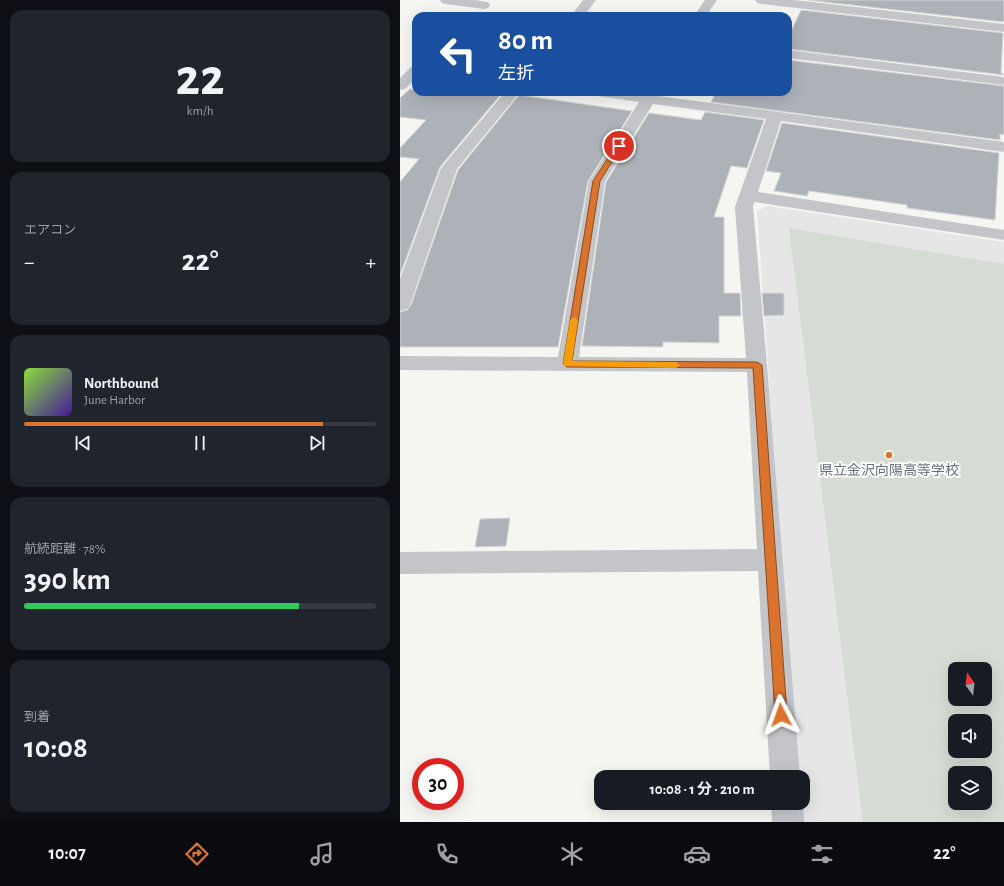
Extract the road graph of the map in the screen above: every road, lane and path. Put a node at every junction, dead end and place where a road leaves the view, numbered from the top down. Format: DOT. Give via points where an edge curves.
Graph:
graph roads {
  1 [pos="446,0"];
  2 [pos="590,0"];
  3 [pos="710,0"];
  4 [pos="761,0"];
  5 [pos="487,2"];
  6 [pos="476,12"];
  7 [pos="580,12"];
  8 [pos="702,12"];
  9 [pos="1004,28"];
  10 [pos="792,54"];
  11 [pos="412,74"];
  12 [pos="1004,81"];
  13 [pos="400,86"];
  14 [pos="510,96"];
  15 [pos="650,96"];
  16 [pos="657,96"];
  17 [pos="776,116"];
  18 [pos="1004,148"];
  19 [pos="748,196"];
  20 [pos="1004,235"];
  21 [pos="400,305"];
  22 [pos="400,363"];
  23 [pos="567,364"];
  24 [pos="757,365"];
  25 [pos="770,560"];
  26 [pos="400,564"];
  27 [pos="785,770"];
  28 [pos="787,810"];
  29 [pos="788,822"];
  1 -- 5 [label="street"];
  2 -- 7 [label="street"];
  3 -- 8 [label="street"];
  4 -- 9 [label="street"];
  5 -- 6 [label="street"];
  10 -- 12 [label="street"];
  11 -- 13 [label="street"];
  14 -- 21 [label="street" via="449,168"];
  15 -- 23 [label="street" via="597,181"];
  16 -- 17 [label="street"];
  17 -- 18 [label="street"];
  17 -- 19 [label="street"];
  19 -- 20 [label="street"];
  19 -- 24 [label="street" via="744,207"];
  22 -- 23 [label="street"];
  23 -- 24 [label="street"];
  24 -- 25 [label="street"];
  25 -- 26 [label="street"];
  25 -- 27 [label="street"];
  28 -- 29 [label="street"];
}
